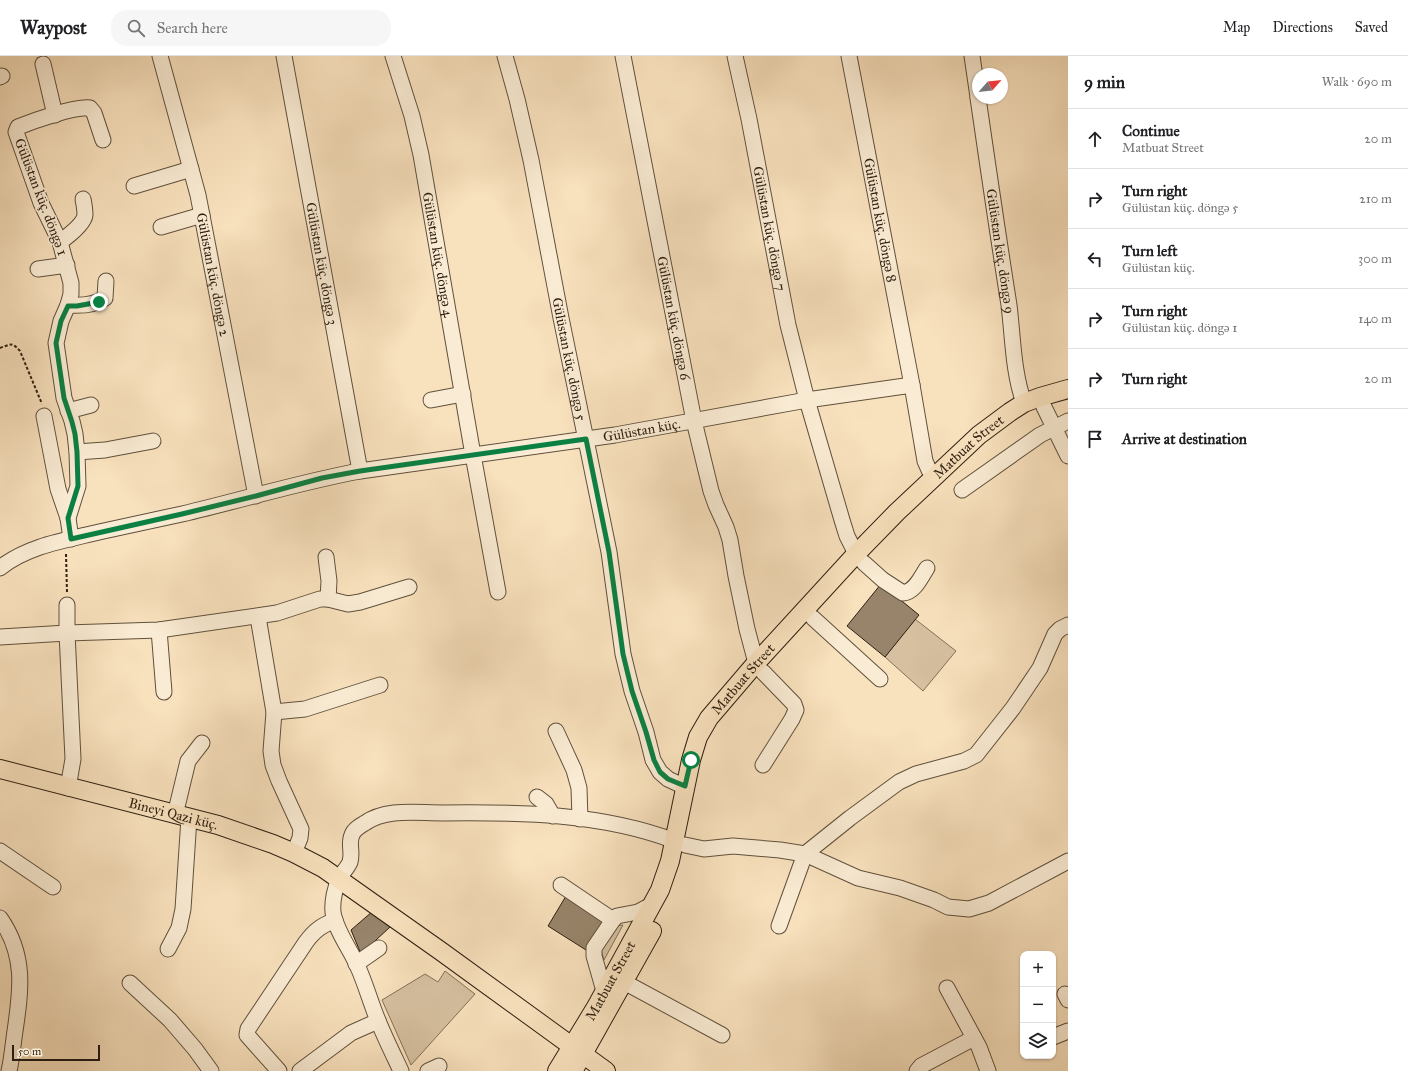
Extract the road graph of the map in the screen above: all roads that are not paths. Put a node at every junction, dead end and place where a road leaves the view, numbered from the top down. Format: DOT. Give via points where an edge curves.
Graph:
graph roads {
  1 [pos="160,56"];
  2 [pos="284,56"];
  3 [pos="393,56"];
  4 [pos="505,56"];
  5 [pos="623,56"];
  6 [pos="735,56"];
  7 [pos="849,56"];
  8 [pos="972,56"];
  9 [pos="43,64"];
  10 [pos="974,68"];
  11 [pos="979,104"];
  12 [pos="55,114"];
  13 [pos="103,140"];
  14 [pos="191,169"];
  15 [pos="134,186"];
  16 [pos="84,199"];
  17 [pos="202,215"];
  18 [pos="161,226"];
  19 [pos="60,242"];
  20 [pos="67,265"];
  21 [pos="38,269"];
  22 [pos="106,281"];
  23 [pos="68,306"];
  24 [pos="912,385"];
  25 [pos="1068,389"];
  26 [pos="463,394"];
  27 [pos="431,400"];
  28 [pos="807,400"];
  29 [pos="1068,400"];
  30 [pos="91,405"];
  31 [pos="1033,408"];
  32 [pos="68,411"];
  33 [pos="44,416"];
  34 [pos="694,420"];
  35 [pos="1068,421"];
  36 [pos="1053,427"];
  37 [pos="586,439"];
  38 [pos="153,441"];
  39 [pos="77,452"];
  40 [pos="473,455"];
  41 [pos="1068,456"];
  42 [pos="360,471"];
  43 [pos="937,481"];
  44 [pos="962,490"];
  45 [pos="256,496"];
  46 [pos="68,518"];
  47 [pos="67,540"];
  48 [pos="326,557"];
  49 [pos="860,558"];
  50 [pos="1,563"];
  51 [pos="927,568"];
  52 [pos="409,587"];
  53 [pos="498,592"];
  54 [pos="328,599"];
  55 [pos="67,605"];
  56 [pos="808,614"];
  57 [pos="258,617"];
  58 [pos="1068,625"];
  59 [pos="159,630"];
  60 [pos="67,633"];
  61 [pos="0,637"];
  62 [pos="760,667"];
  63 [pos="880,679"];
  64 [pos="380,685"];
  65 [pos="164,692"];
  66 [pos="274,712"];
  67 [pos="556,731"];
  68 [pos="202,743"];
  69 [pos="763,765"];
  70 [pos="0,769"];
  71 [pos="685,786"];
  72 [pos="68,788"];
  73 [pos="537,796"];
  74 [pos="553,816"];
  75 [pos="182,817"];
  76 [pos="580,819"];
  77 [pos="680,843"];
  78 [pos="0,851"];
  79 [pos="294,853"];
  80 [pos="805,854"];
  81 [pos="1068,861"];
  82 [pos="339,879"];
  83 [pos="561,885"];
  84 [pos="53,886"];
  85 [pos="653,904"];
  86 [pos="0,918"];
  87 [pos="335,920"];
  88 [pos="613,920"];
  89 [pos="779,926"];
  90 [pos="380,948"];
  91 [pos="168,949"];
  92 [pos="356,964"];
  93 [pos="624,982"];
  94 [pos="130,983"];
  95 [pos="947,988"];
  96 [pos="604,991"];
  97 [pos="378,1021"];
  98 [pos="1068,1031"];
  99 [pos="722,1035"];
  100 [pos="1056,1036"];
  101 [pos="974,1038"];
  102 [pos="578,1050"];
  103 [pos="9,1071"];
  104 [pos="211,1071"];
  105 [pos="279,1071"];
  106 [pos="300,1071"];
  107 [pos="400,1071"];
  108 [pos="557,1071"];
  109 [pos="573,1071"];
  110 [pos="606,1071"];
  111 [pos="916,1071"];
  112 [pos="988,1071"];
  1 -- 14 [label="street, Gülüstan küç. döngə 2"];
  2 -- 42 [label="street, Gülüstan küç. döngə 3"];
  3 -- 26 [label="street, Gülüstan küç. döngə 4" via="422,155"];
  4 -- 37 [label="street, Gülüstan küç. döngə 5" via="531,160"];
  5 -- 34 [label="street, Gülüstan küç. döngə 6"];
  6 -- 28 [label="street, Gülüstan küç. döngə 7" via="751,126 788,325"];
  7 -- 24 [label="street, Gülüstan küç. döngə 8"];
  8 -- 10 [label="street, Gülüstan küç. döngə 9"];
  9 -- 12 [label="street"];
  11 -- 31 [label="street, Gülüstan küç. döngə 9" via="1016,373 1020,391"];
  12 -- 13 [label="street, Gülüstan küç. döngə 1" via="90,108"];
  12 -- 19 [label="street, Gülüstan küç. döngə 1" via="18,127 16,132 41,203"];
  14 -- 15 [label="street"];
  14 -- 17 [label="street, Gülüstan küç. döngə 2"];
  16 -- 19 [label="street" via="83,221"];
  17 -- 18 [label="street"];
  17 -- 45 [label="street, Gülüstan küç. döngə 2"];
  19 -- 20 [label="street, Gülüstan küç. döngə 1"];
  20 -- 21 [label="street"];
  20 -- 23 [label="street, Gülüstan küç. döngə 1" via="71,283"];
  22 -- 23 [label="street" via="105,298 99,302"];
  23 -- 32 [label="street, Gülüstan küç. döngə 1" via="61,321 56,343 62,392"];
  24 -- 28 [label="street, Gülüstan küç."];
  24 -- 43 [label="street, Gülüstan küç. döngə 8" via="925,461"];
  25 -- 31 [label="main road, Matbuat Street" via="1040,397"];
  26 -- 27 [label="street"];
  26 -- 40 [label="street, Gülüstan küç. döngə 4"];
  28 -- 34 [label="street, Gülüstan küç."];
  28 -- 49 [label="street, Gülüstan küç. döngə 7" via="847,536"];
  29 -- 31 [label="main road, Matbuat Street"];
  30 -- 32 [label="street"];
  31 -- 36 [label="street, Gülüstan küç. döngə 9"];
  31 -- 43 [label="main road, Matbuat Street"];
  32 -- 39 [label="street, Gülüstan küç. döngə 1"];
  33 -- 46 [label="street" via="58,489"];
  34 -- 37 [label="street, Gülüstan küç."];
  34 -- 62 [label="street, Gülüstan küç. döngə 6" via="711,491 730,540 747,629"];
  35 -- 36 [label="street"];
  36 -- 41 [label="street, Gülüstan küç. döngə 9"];
  36 -- 44 [label="street"];
  37 -- 40 [label="street, Gülüstan küç."];
  37 -- 71 [label="street, Gülüstan küç. döngə 5" via="609,552 623,654 632,691 660,772 668,779"];
  38 -- 39 [label="street" via="105,450"];
  39 -- 46 [label="street, Gülüstan küç. döngə 1" via="78,486"];
  40 -- 42 [label="street, Gülüstan küç."];
  40 -- 53 [label="street, Gülüstan küç. döngə 4"];
  42 -- 45 [label="street, Gülüstan küç." via="322,478"];
  43 -- 49 [label="main road, Matbuat Street" via="904,520"];
  45 -- 47 [label="street, Gülüstan küç."];
  46 -- 47 [label="street, Gülüstan küç. döngə 1"];
  47 -- 50 [label="street, Gülüstan küç."];
  48 -- 54 [label="street"];
  49 -- 51 [label="street" via="903,593 912,590"];
  49 -- 56 [label="main road, Matbuat Street"];
  52 -- 54 [label="street" via="348,604"];
  54 -- 57 [label="street" via="312,601"];
  55 -- 60 [label="street"];
  56 -- 62 [label="main road, Matbuat Street"];
  56 -- 63 [label="street"];
  57 -- 59 [label="street"];
  57 -- 66 [label="street"];
  58 -- 80 [label="street" via="1055,634 1040,668 976,755 899,782"];
  59 -- 60 [label="street"];
  59 -- 65 [label="street"];
  60 -- 61 [label="street"];
  60 -- 72 [label="street" via="73,759"];
  62 -- 69 [label="street" via="794,704 796,710"];
  62 -- 71 [label="main road, Matbuat Street" via="721,702 709,718 698,737"];
  62 -- 77 [label="main road, Matbuat Street" via="708,743"];
  64 -- 66 [label="street" via="305,709"];
  66 -- 79 [label="street" via="271,751 273,765 301,829"];
  67 -- 76 [label="street" via="574,770 579,788"];
  68 -- 75 [label="street" via="188,761"];
  70 -- 72 [label="main road, Bineyi Qazi küç."];
  71 -- 77 [label="main road, Matbuat Street"];
  72 -- 75 [label="main road, Bineyi Qazi küç."];
  73 -- 74 [label="street" via="546,804"];
  74 -- 76 [label="street"];
  74 -- 82 [label="street" via="480,812 403,813 378,816 355,830 351,836 349,862"];
  75 -- 79 [label="main road, Bineyi Qazi küç." via="243,833"];
  75 -- 91 [label="street" via="183,910 179,928"];
  76 -- 77 [label="street" via="652,833"];
  77 -- 80 [label="street" via="704,849 733,846"];
  77 -- 85 [label="main road, Matbuat Street"];
  77 -- 93 [label="main road, Matbuat Street" via="681,866 670,896"];
  78 -- 84 [label="street"];
  79 -- 82 [label="main road, Bineyi Qazi küç."];
  80 -- 81 [label="street" via="858,878 900,888 948,906 969,909 989,903"];
  80 -- 89 [label="street"];
  82 -- 87 [label="street" via="333,908"];
  82 -- 102 [label="main road, Bineyi Qazi küç."];
  83 -- 88 [label="street"];
  85 -- 88 [label="street"];
  85 -- 96 [label="main road, Matbuat Street"];
  86 -- 103 [label="street" via="11,938 20,976"];
  87 -- 92 [label="street"];
  87 -- 105 [label="street" via="315,930 248,1029 247,1035"];
  88 -- 96 [label="street" via="594,948"];
  90 -- 92 [label="street"];
  92 -- 97 [label="street"];
  93 -- 99 [label="street"];
  93 -- 102 [label="main road, Matbuat Street"];
  94 -- 104 [label="street" via="170,1020"];
  95 -- 101 [label="street"];
  96 -- 102 [label="main road, Matbuat Street"];
  97 -- 106 [label="street" via="351,1034"];
  97 -- 107 [label="street"];
  98 -- 100 [label="street"];
  101 -- 111 [label="street"];
  101 -- 112 [label="street"];
  102 -- 108 [label="main road, Matbuat Street"];
  102 -- 109 [label="main road, Matbuat Street"];
  102 -- 110 [label="main road, Bineyi Qazi küç."];
}
